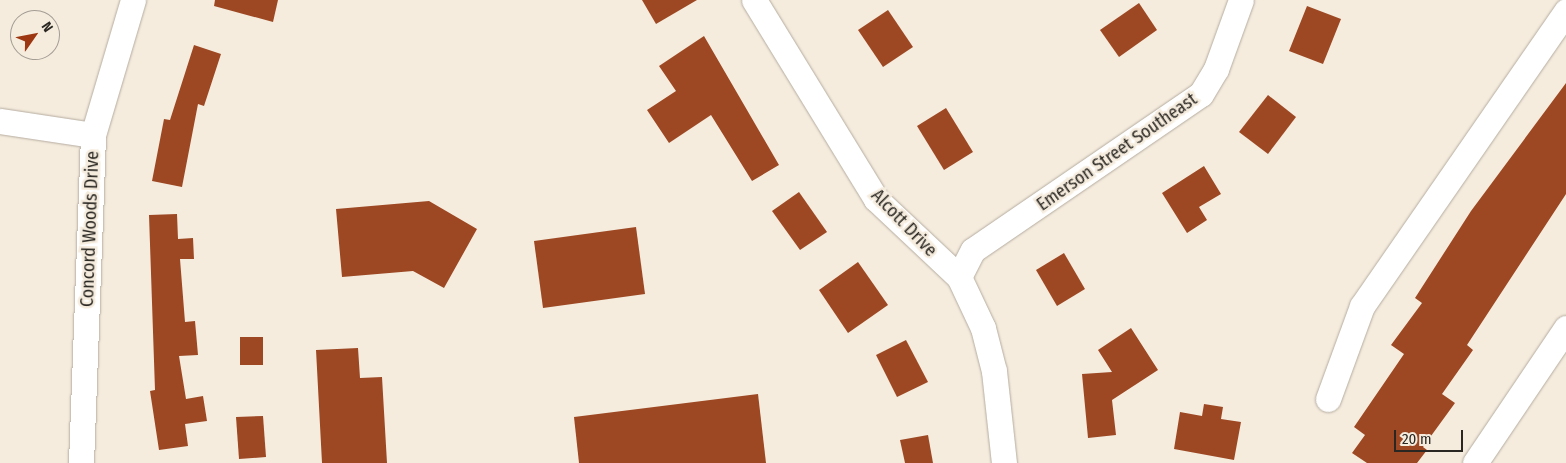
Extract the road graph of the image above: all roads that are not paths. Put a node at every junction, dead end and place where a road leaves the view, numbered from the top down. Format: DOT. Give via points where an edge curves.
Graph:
graph roads {
  1 [pos="133,0"];
  2 [pos="754,0"];
  3 [pos="1238,2"];
  4 [pos="1566,11"];
  5 [pos="0,121"];
  6 [pos="93,136"];
  7 [pos="959,277"];
  8 [pos="1566,328"];
  9 [pos="1328,399"];
  10 [pos="81,463"];
  11 [pos="1004,463"];
  12 [pos="1475,463"];
  1 -- 6 [label="street, Concord Woods Drive"];
  2 -- 7 [label="street, Alcott Drive" via="876,199"];
  3 -- 7 [label="street, Emerson Street Southeast" via="1216,69 1201,94 973,250"];
  4 -- 9 [label="street" via="1362,306"];
  5 -- 6 [label="street"];
  6 -- 10 [label="street, Concord Woods Drive"];
  7 -- 11 [label="street, Alcott Drive" via="983,328 994,371"];
  8 -- 12 [label="street"];
}
